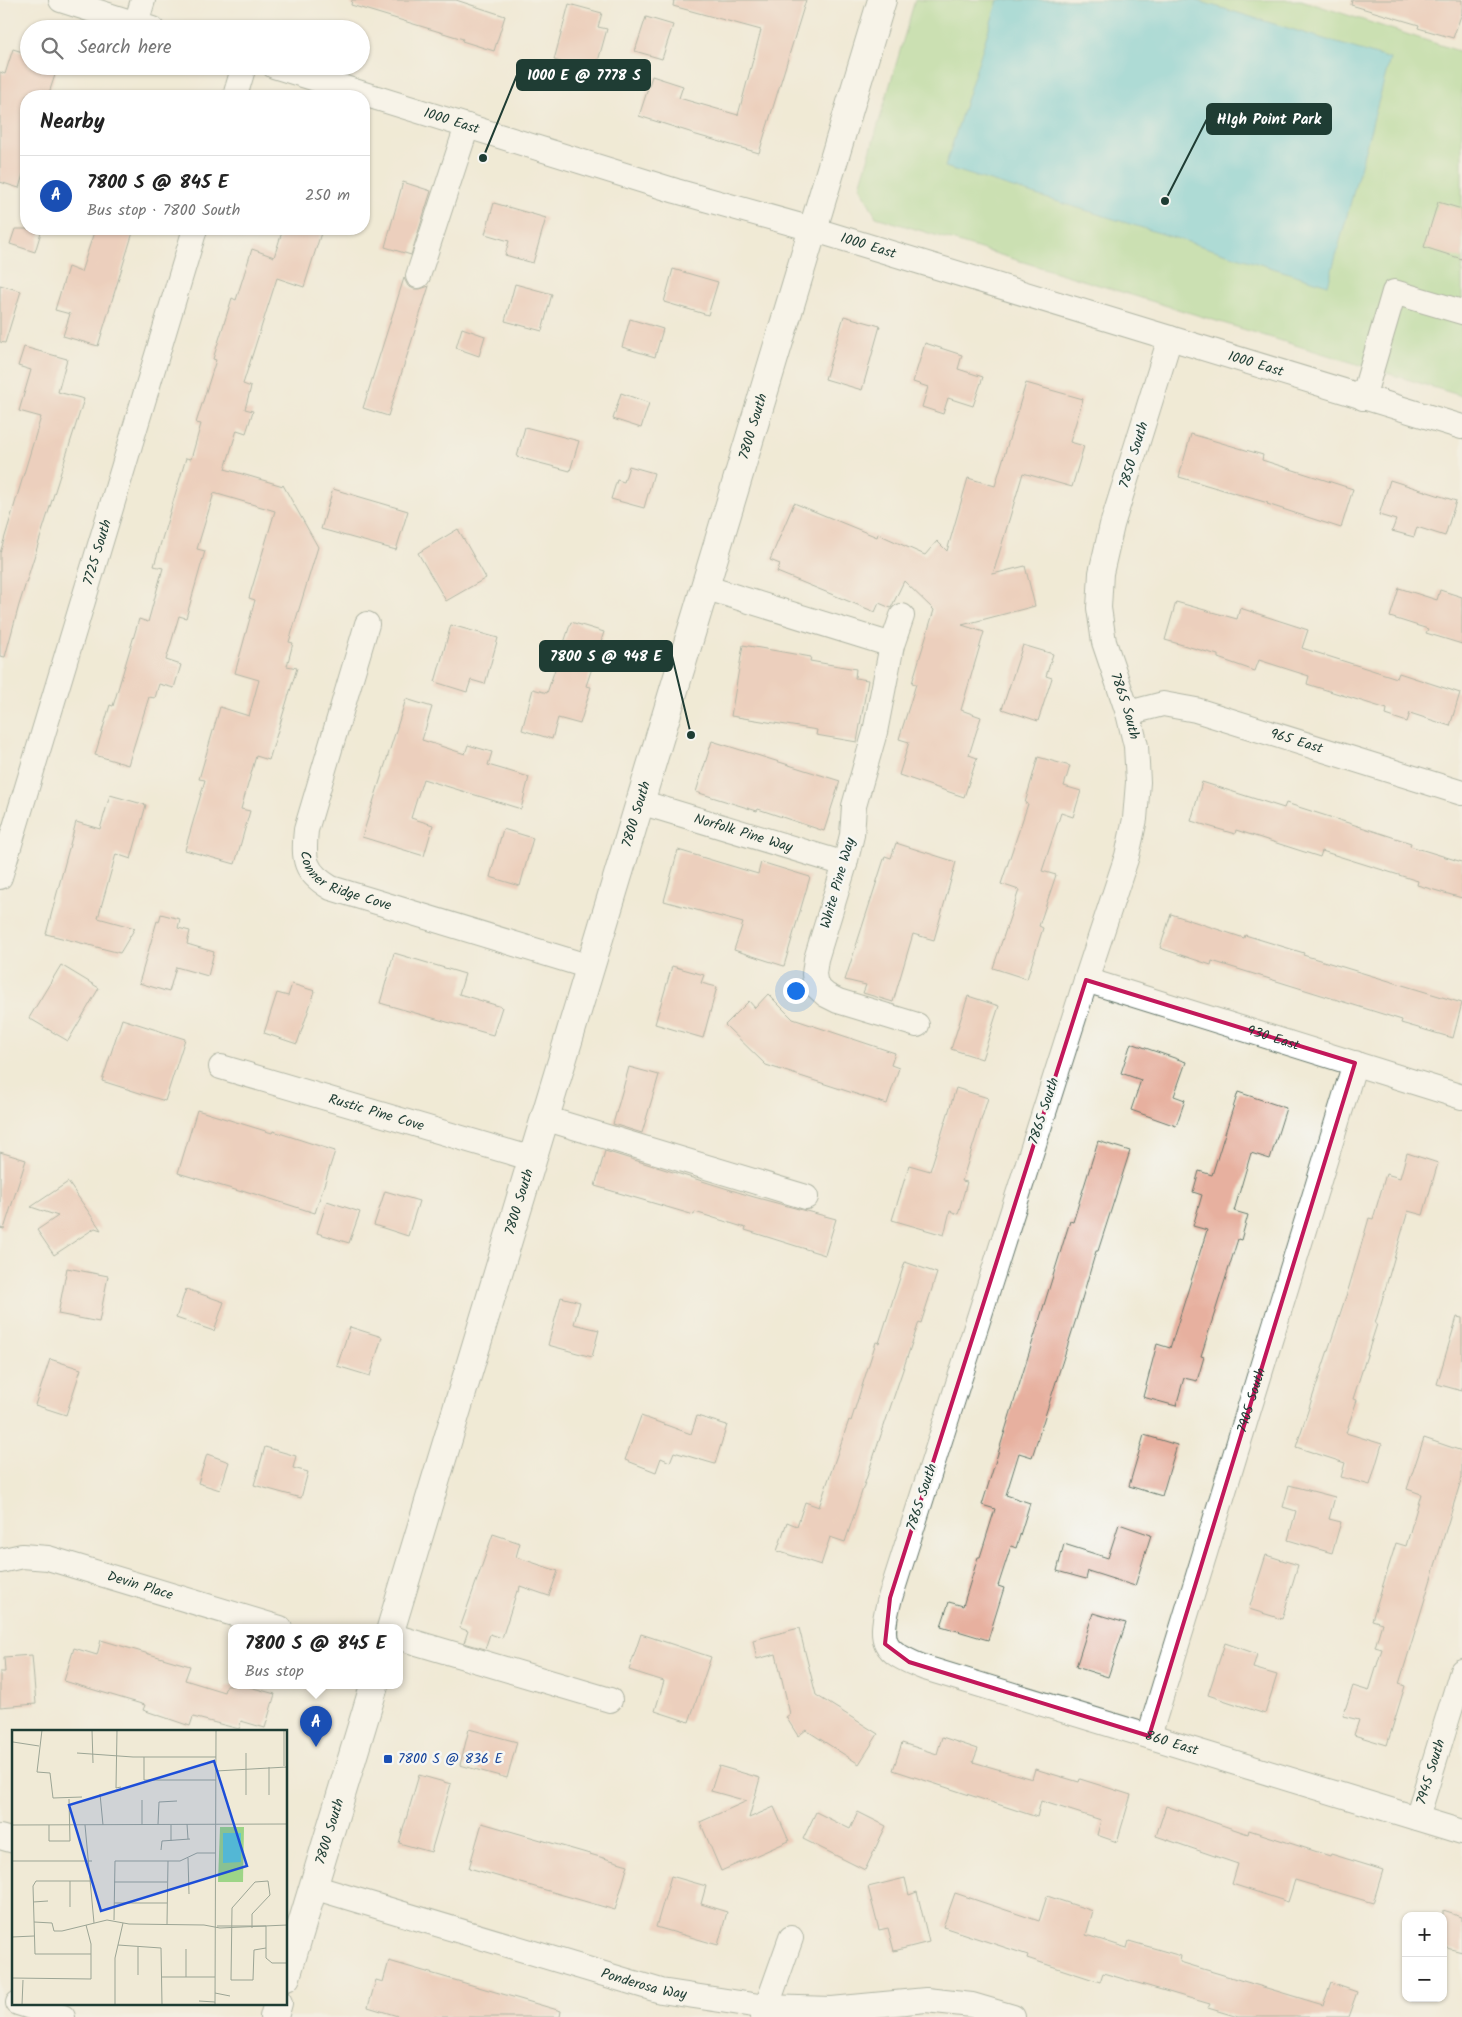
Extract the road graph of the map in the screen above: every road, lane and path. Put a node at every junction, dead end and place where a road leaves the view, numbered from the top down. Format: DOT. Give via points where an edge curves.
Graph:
graph roads {
  1 [pos="61,0"];
  2 [pos="143,0"];
  3 [pos="882,0"];
  4 [pos="125,20"];
  5 [pos="144,20"];
  6 [pos="241,75"];
  7 [pos="303,75"];
  8 [pos="236,90"];
  9 [pos="351,90"];
  10 [pos="370,96"];
  11 [pos="466,126"];
  12 [pos="812,230"];
  13 [pos="193,235"];
  14 [pos="418,276"];
  15 [pos="1462,312"];
  16 [pos="1170,338"];
  17 [pos="1363,398"];
  18 [pos="1462,428"];
  19 [pos="1101,573"];
  20 [pos="704,588"];
  21 [pos="902,616"];
  22 [pos="367,624"];
  23 [pos="892,644"];
  24 [pos="1128,713"];
  25 [pos="1462,793"];
  26 [pos="640,802"];
  27 [pos="845,864"];
  28 [pos="0,877"];
  29 [pos="590,967"];
  30 [pos="1086,980"];
  31 [pos="917,1025"];
  32 [pos="1355,1063"];
  33 [pos="222,1067"];
  34 [pos="1462,1097"];
  35 [pos="544,1118"];
  36 [pos="532,1159"];
  37 [pos="806,1197"];
  38 [pos="0,1560"];
  39 [pos="267,1624"];
  40 [pos="392,1624"];
  41 [pos="403,1639"];
  42 [pos="885,1644"];
  43 [pos="1462,1671"];
  44 [pos="373,1689"];
  45 [pos="610,1700"];
  46 [pos="1149,1736"];
  47 [pos="1416,1818"];
  48 [pos="1462,1832"];
  49 [pos="0,1836"];
  50 [pos="12,1840"];
  51 [pos="313,1887"];
  52 [pos="791,1938"];
  53 [pos="288,1970"];
  54 [pos="21,2004"];
  55 [pos="278,2004"];
  56 [pos="765,2012"];
  57 [pos="63,2017"];
  58 [pos="274,2017"];
  59 [pos="1013,2017"];
  1 -- 4 [label="street"];
  2 -- 5 [label="street"];
  3 -- 12 [label="main road, 7800 South"];
  6 -- 8 [label="street"];
  7 -- 9 [label="street, 1000 East"];
  10 -- 11 [label="street, 1000 East"];
  11 -- 12 [label="street, 1000 East" via="676,192"];
  11 -- 14 [label="street"];
  12 -- 16 [label="street, 1000 East"];
  12 -- 20 [label="main road, 7800 South"];
  13 -- 28 [label="street, 7725 South"];
  15 -- 17 [label="street" via="1394,292"];
  16 -- 17 [label="street, 1000 East"];
  16 -- 19 [label="street, 7850 South" via="1112,525"];
  17 -- 18 [label="street, 1000 East"];
  19 -- 24 [label="street, 7865 South" via="1099,608 1104,642"];
  20 -- 23 [label="street"];
  20 -- 26 [label="main road, 7800 South"];
  21 -- 23 [label="street, White Pine Way"];
  22 -- 29 [label="street, Conner Ridge Cove" via="306,830 306,864 316,879 331,888"];
  23 -- 27 [label="street, White Pine Way" via="876,732 854,806"];
  24 -- 25 [label="street, 965 East" via="1163,704 1196,710"];
  24 -- 30 [label="street, 7865 South" via="1136,746 1136,819"];
  26 -- 27 [label="street, Norfolk Pine Way"];
  26 -- 29 [label="main road, 7800 South"];
  27 -- 31 [label="street, White Pine Way" via="816,959 816,986 838,1001"];
  29 -- 35 [label="main road, 7800 South"];
  30 -- 32 [label="street, 930 East"];
  30 -- 42 [label="street, 7865 South" via="890,1598 884,1629"];
  32 -- 34 [label="street, 930 East"];
  32 -- 46 [label="street, 7905 South"];
  33 -- 36 [label="street, Rustic Pine Cove"];
  35 -- 36 [label="main road, 7800 South"];
  35 -- 37 [label="street"];
  36 -- 40 [label="main road, 7800 South"];
  38 -- 39 [label="street, Devin Place" via="22,1556 48,1558"];
  41 -- 45 [label="street"];
  42 -- 46 [label="street, 860 East" via="896,1654 925,1668"];
  43 -- 47 [label="street, 7945 South"];
  44 -- 51 [label="main road, 7800 South"];
  46 -- 47 [label="street, 860 East"];
  47 -- 48 [label="street, 860 East"];
  49 -- 50 [label="street"];
  51 -- 53 [label="main road, 7800 South"];
  51 -- 56 [label="street, Ponderosa Way" via="661,1991"];
  52 -- 56 [label="street"];
  54 -- 57 [label="street"];
  55 -- 58 [label="main road"];
  56 -- 59 [label="street, Ponderosa Way" via="926,2000 972,2005"];
}
